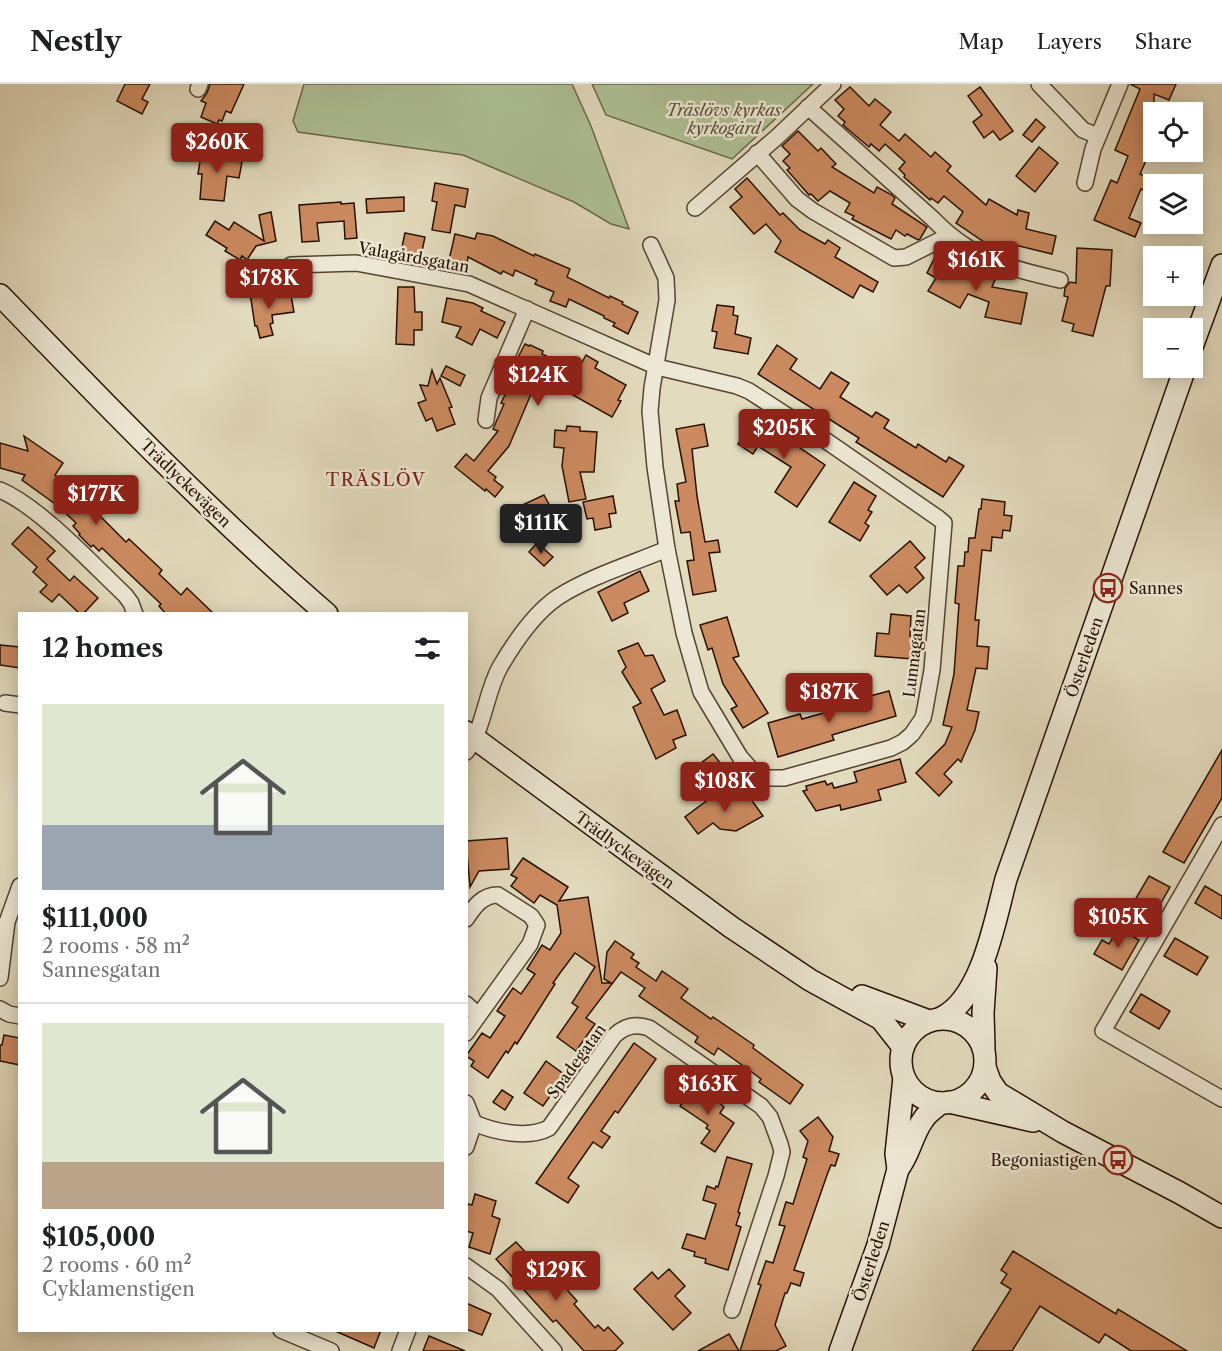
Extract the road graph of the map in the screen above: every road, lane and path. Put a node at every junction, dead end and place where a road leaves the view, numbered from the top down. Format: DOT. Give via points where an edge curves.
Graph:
graph roads {
  1 [pos="833,84"];
  2 [pos="1039,84"];
  3 [pos="1120,84"];
  4 [pos="808,107"];
  5 [pos="1098,136"];
  6 [pos="757,153"];
  7 [pos="1085,183"];
  8 [pos="695,208"];
  9 [pos="948,236"];
  10 [pos="651,245"];
  11 [pos="291,265"];
  12 [pos="1222,265"];
  13 [pos="1060,280"];
  14 [pos="0,295"];
  15 [pos="527,309"];
  16 [pos="1203,318"];
  17 [pos="657,367"];
  18 [pos="1181,378"];
  19 [pos="486,420"];
  20 [pos="0,490"];
  21 [pos="667,549"];
  22 [pos="134,612"];
  23 [pos="325,612"];
  24 [pos="469,741"];
  25 [pos="1222,825"];
  26 [pos="18,892"];
  27 [pos="468,916"];
  28 [pos="987,947"];
  29 [pos="788,963"];
  30 [pos="0,978"];
  31 [pos="468,1006"];
  32 [pos="0,1009"];
  33 [pos="478,1015"];
  34 [pos="18,1016"];
  35 [pos="935,1019"];
  36 [pos="468,1030"];
  37 [pos="903,1047"];
  38 [pos="984,1059"];
  39 [pos="904,1077"];
  40 [pos="1222,1100"];
  41 [pos="945,1102"];
  42 [pos="468,1108"];
  43 [pos="474,1123"];
  44 [pos="1049,1124"];
  45 [pos="468,1141"];
  46 [pos="898,1169"];
  47 [pos="1222,1217"];
  48 [pos="468,1267"];
  49 [pos="732,1310"];
  50 [pos="286,1332"];
  51 [pos="407,1332"];
  52 [pos="331,1351"];
  53 [pos="400,1351"];
  54 [pos="554,1351"];
  55 [pos="840,1351"];
  1 -- 4 [label="street"];
  2 -- 5 [label="street" via="1083,130"];
  3 -- 5 [label="street"];
  4 -- 6 [label="street"];
  4 -- 9 [label="street"];
  5 -- 7 [label="street"];
  6 -- 8 [label="street"];
  6 -- 9 [label="street" via="797,199 894,258 906,257"];
  9 -- 13 [label="street" via="1008,268"];
  10 -- 17 [label="street, Lunnagatan" via="666,278 668,300"];
  11 -- 15 [label="street, Valagårdsgatan" via="356,263 424,274 469,284"];
  12 -- 16 [label="street"];
  14 -- 23 [label="street, Trädlyckevägen" via="212,510"];
  15 -- 17 [label="street, Valagårdsgatan"];
  15 -- 19 [label="street" via="489,398"];
  17 -- 21 [label="street, Lunnagatan" via="650,411"];
  17 -- 21 [label="street, Lunnagatan" via="749,391 944,523 932,670 925,709 912,734 891,748 784,778 774,780 756,775 740,757 701,692"];
  18 -- 28 [label="street, Österleden" via="1006,879"];
  20 -- 22 [label="street" via="48,524 125,595"];
  21 -- 24 [label="street" via="557,598 528,626 499,669"];
  24 -- 29 [label="street, Trädlyckevägen" via="731,927"];
  25 -- 40 [label="street" via="1102,1031"];
  26 -- 30 [label="street" via="7,922"];
  27 -- 33 [label="street" via="478,902 498,895 531,915 537,926 530,944"];
  28 -- 35 [label="street, Österleden" via="967,996 952,1013"];
  28 -- 38 [label="street, Österleden"];
  29 -- 35 [label="street, Trädlyckevägen" via="843,989"];
  29 -- 37 [label="street, Trädlyckevägen" via="810,980 881,1019"];
  31 -- 33 [label="street"];
  32 -- 34 [label="street"];
  33 -- 36 [label="street"];
  35 -- 37 [label="street" via="913,1031"];
  35 -- 38 [label="street, Trädlyckevägen" via="961,1022 969,1027 981,1042"];
  37 -- 39 [label="street"];
  38 -- 41 [label="street" via="980,1081 970,1093"];
  38 -- 44 [label="street, Trädlyckevägen" via="998,1093"];
  39 -- 41 [label="street, Trädlyckevägen" via="922,1097"];
  39 -- 46 [label="street, Österleden"];
  41 -- 44 [label="street, Trädlyckevägen"];
  41 -- 46 [label="street, Österleden" via="923,1119"];
  42 -- 43 [label="street"];
  43 -- 45 [label="street"];
  43 -- 49 [label="street, Spadegatan" via="509,1132 533,1133 549,1128 614,1036 635,1025 649,1028 761,1106 770,1117 782,1152"];
  44 -- 47 [label="street, Trädlyckevägen"];
  46 -- 55 [label="street, Österleden" via="878,1245"];
  48 -- 54 [label="street" via="498,1289"];
  50 -- 52 [label="street"];
  51 -- 53 [label="street"];
}
